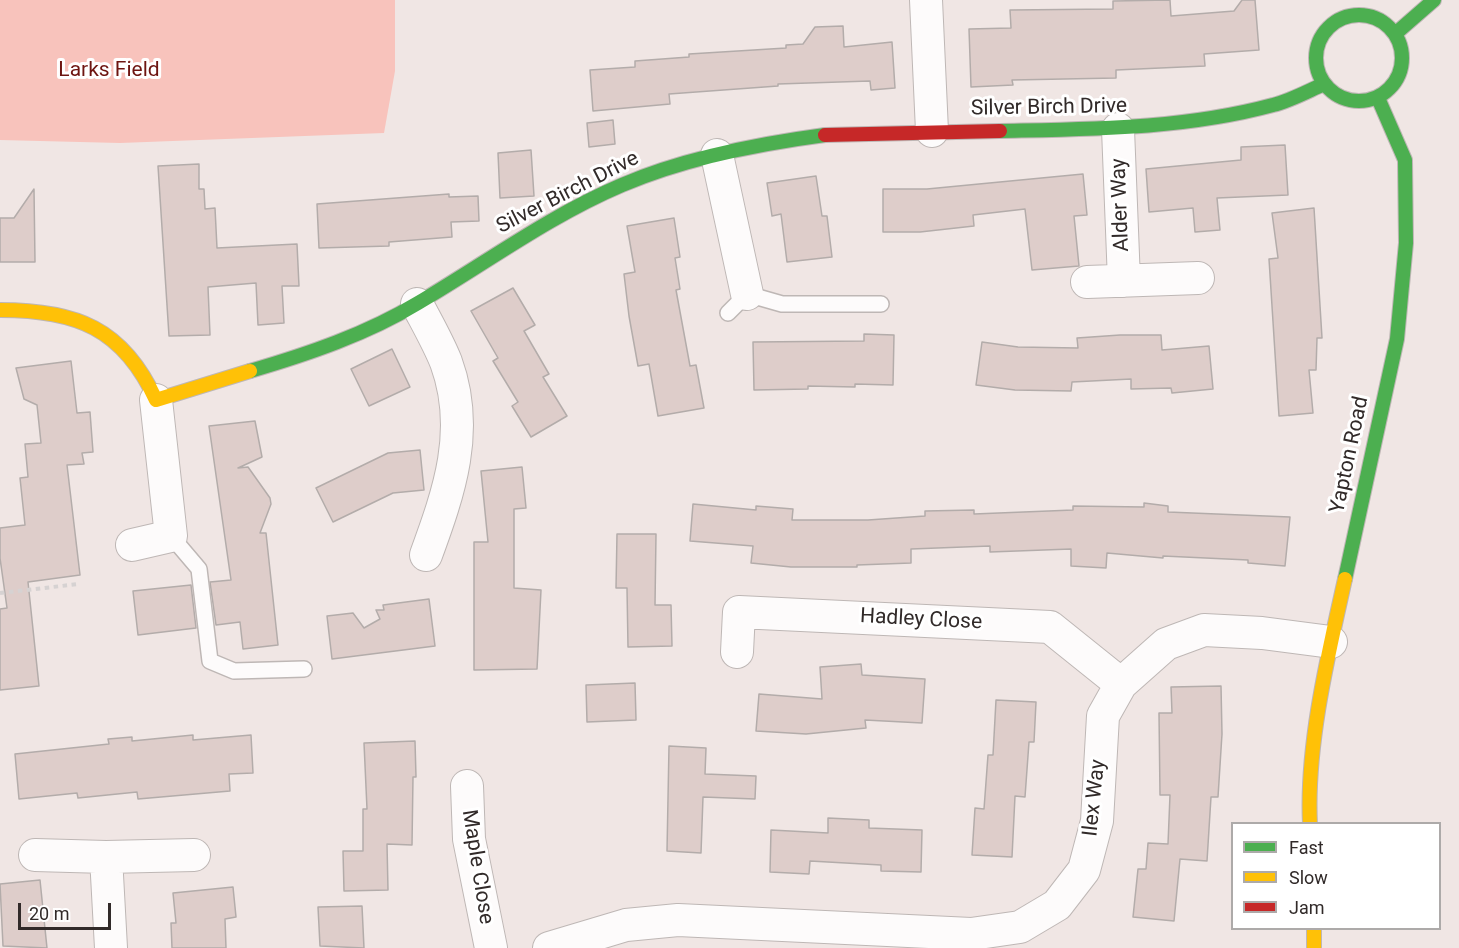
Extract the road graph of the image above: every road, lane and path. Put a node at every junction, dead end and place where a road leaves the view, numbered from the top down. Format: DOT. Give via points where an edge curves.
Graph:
graph roads {
  1 [pos="926,0"];
  2 [pos="1434,0"];
  3 [pos="1326,7"];
  4 [pos="1336,21"];
  5 [pos="1395,34"];
  6 [pos="1324,84"];
  7 [pos="1378,98"];
  8 [pos="1118,129"];
  9 [pos="932,130"];
  10 [pos="717,155"];
  11 [pos="1198,278"];
  12 [pos="1124,281"];
  13 [pos="1087,282"];
  14 [pos="417,304"];
  15 [pos="737,304"];
  16 [pos="881,304"];
  17 [pos="0,310"];
  18 [pos="156,400"];
  19 [pos="171,536"];
  20 [pos="132,545"];
  21 [pos="426,555"];
  22 [pos="79,584"];
  23 [pos="0,593"];
  24 [pos="1331,642"];
  25 [pos="737,652"];
  26 [pos="304,669"];
  27 [pos="1121,684"];
  28 [pos="467,786"];
  29 [pos="1310,822"];
  30 [pos="35,855"];
  31 [pos="194,855"];
  32 [pos="106,857"];
  33 [pos="1314,930"];
  34 [pos="111,948"];
  35 [pos="491,948"];
  36 [pos="549,948"];
  37 [pos="1314,948"];
  1 -- 9 [label="street"];
  2 -- 5 [label="street"];
  3 -- 4 [label="street"];
  4 -- 5 [label="street" via="1368,16 1386,24"];
  4 -- 6 [label="street" via="1325,31 1315,57"];
  5 -- 7 [label="street" via="1402,62 1398,77"];
  6 -- 7 [label="street" via="1348,101"];
  6 -- 8 [label="street, Silver Birch Drive" via="1275,105 1186,122"];
  7 -- 24 [label="street, Yapton Road" via="1405,160 1406,243 1397,339"];
  8 -- 9 [label="street, Silver Birch Drive"];
  8 -- 12 [label="street, Alder Way"];
  9 -- 10 [label="street, Silver Birch Drive" via="831,134"];
  10 -- 14 [label="street, Silver Birch Drive" via="622,185 534,229"];
  10 -- 15 [label="street"];
  11 -- 12 [label="street, Alder Way"];
  12 -- 13 [label="street, Alder Way"];
  14 -- 18 [label="street, Silver Birch Drive" via="352,336"];
  14 -- 21 [label="street" via="446,363 458,430 449,493"];
  15 -- 16 [label="lane"];
  17 -- 18 [label="street" via="35,310 68,316 91,327 136,361"];
  18 -- 19 [label="street"];
  19 -- 20 [label="street"];
  19 -- 26 [label="lane" via="199,569 210,661 234,671"];
  22 -- 23 [label="path"];
  24 -- 27 [label="street, Ilex Way" via="1204,630 1166,644"];
  24 -- 29 [label="street, Yapton Road" via="1308,786"];
  25 -- 27 [label="street, Hadley Close" via="739,612 1050,627"];
  27 -- 36 [label="street, Ilex Way" via="1103,716 1097,821 1084,870 1057,905 1020,927 971,934 678,920 626,925"];
  28 -- 35 [label="street, Maple Close" via="469,839"];
  30 -- 32 [label="street"];
  31 -- 32 [label="street"];
  32 -- 34 [label="street"];
  33 -- 37 [label="street"];
}
